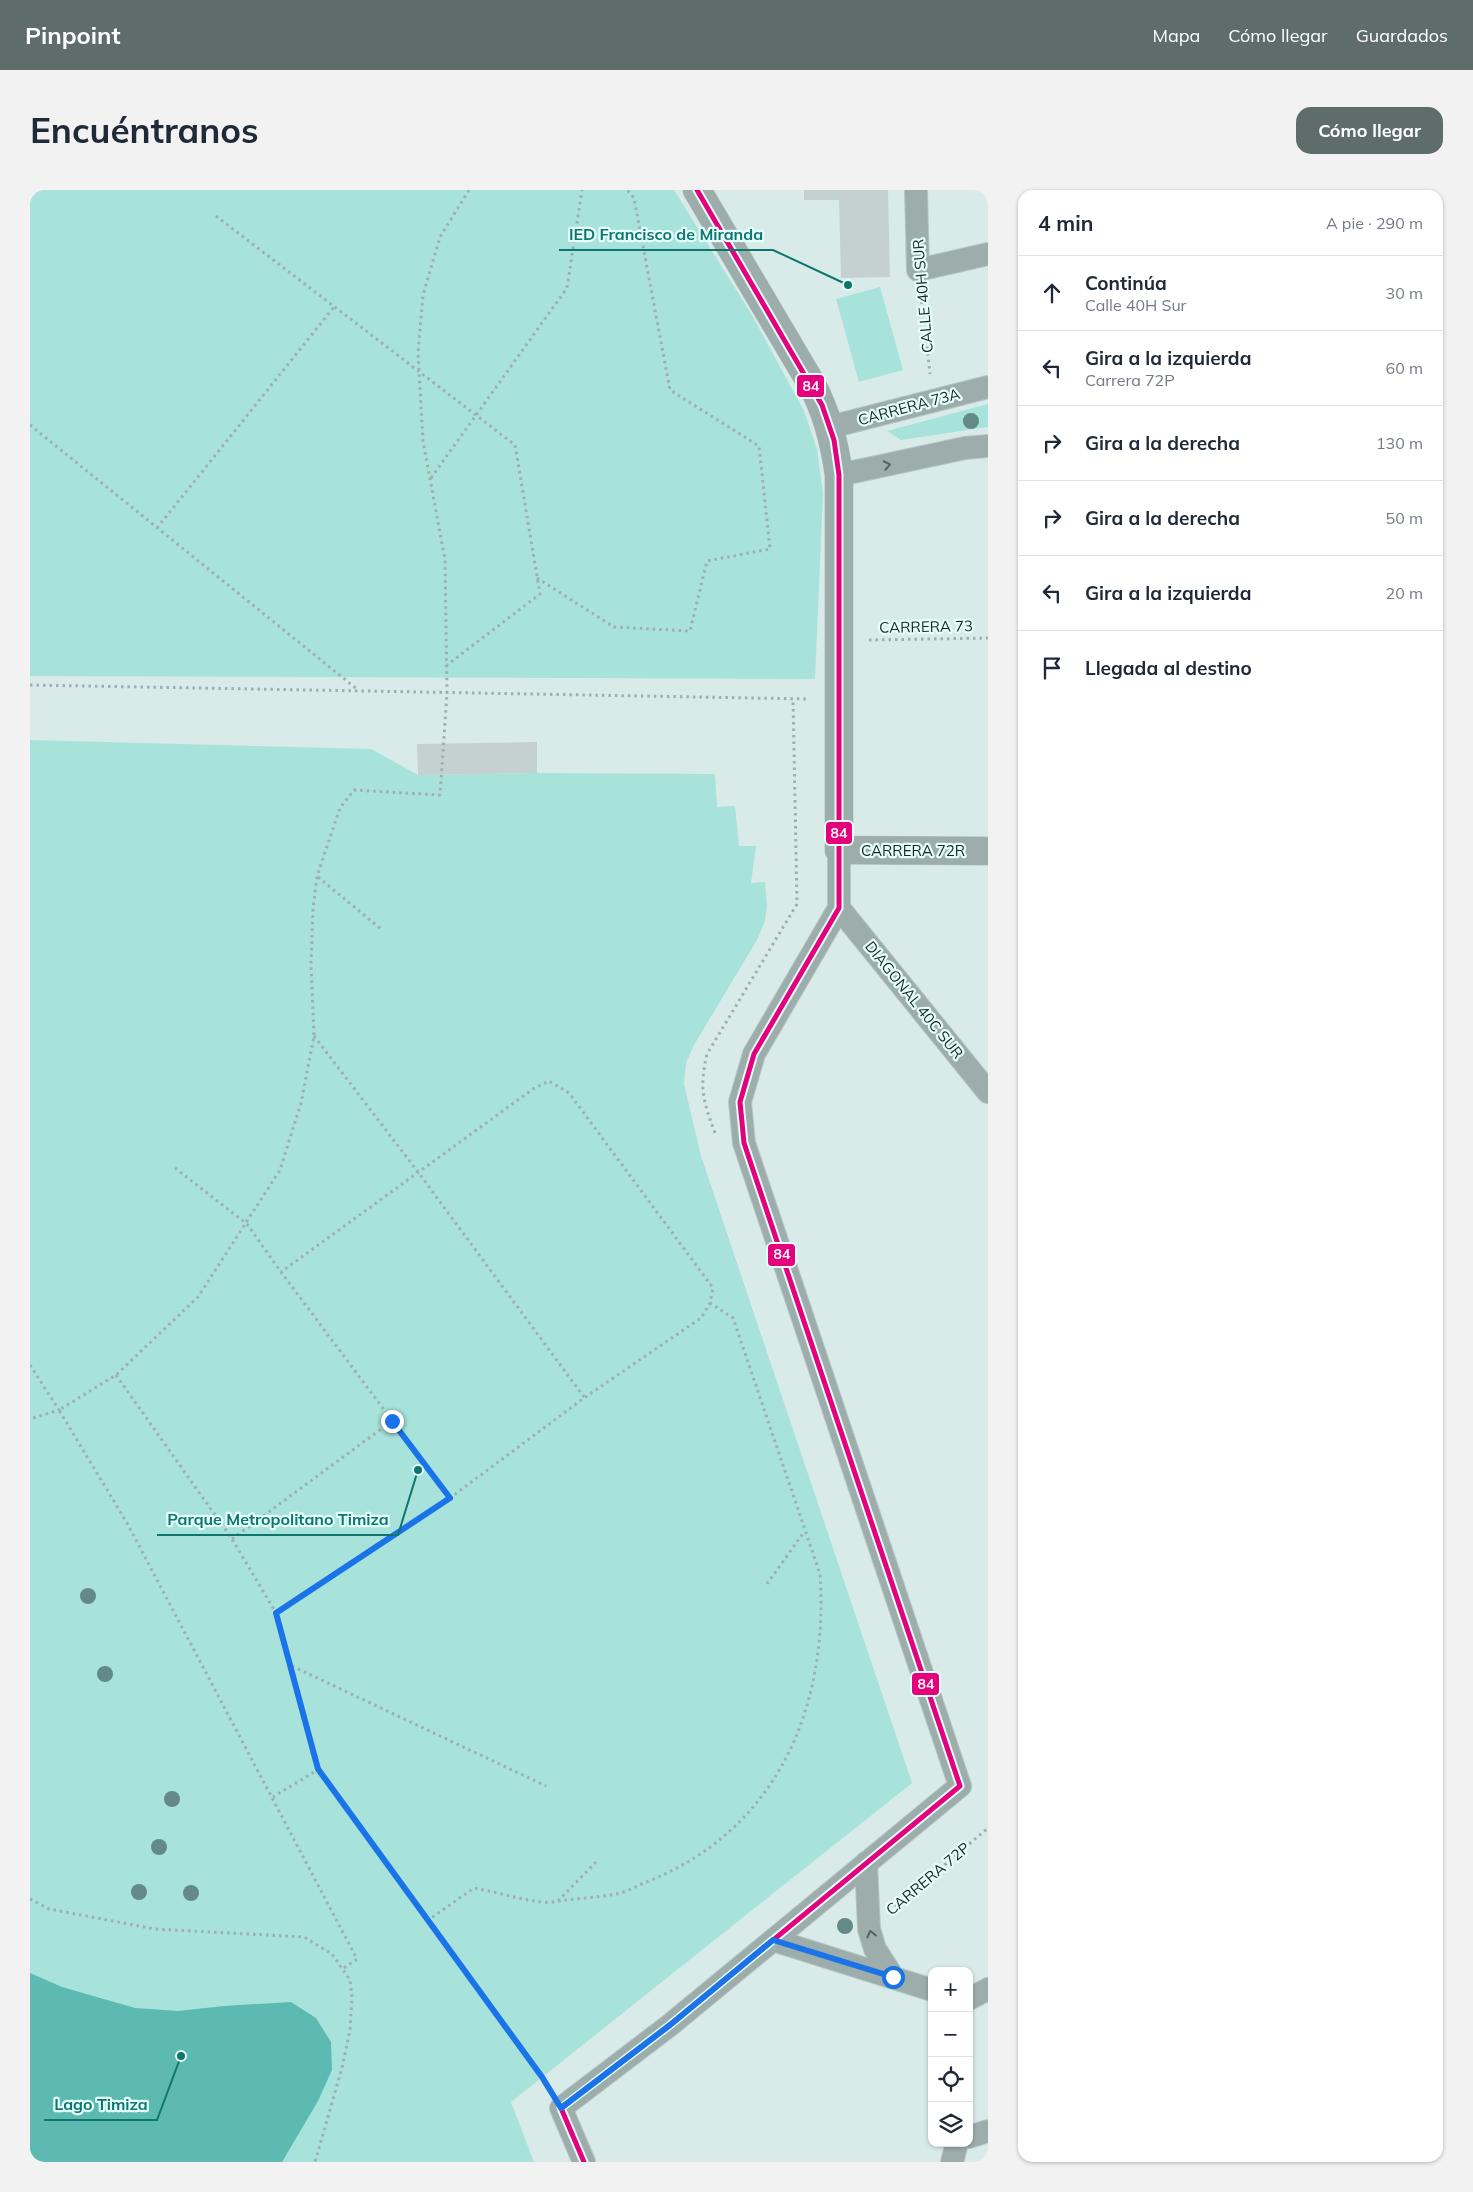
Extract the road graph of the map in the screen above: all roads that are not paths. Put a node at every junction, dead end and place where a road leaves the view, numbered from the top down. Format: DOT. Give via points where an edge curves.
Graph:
graph roads {
  1 [pos="697,190"];
  2 [pos="916,190"];
  3 [pos="988,254"];
  4 [pos="988,387"];
  5 [pos="830,427"];
  6 [pos="988,446"];
  7 [pos="839,475"];
  8 [pos="839,850"];
  9 [pos="988,851"];
  10 [pos="840,908"];
  11 [pos="988,1092"];
  12 [pos="866,1863"];
  13 [pos="773,1940"];
  14 [pos="893,1977"];
  15 [pos="928,1989"];
  16 [pos="988,1989"];
  17 [pos="973,1997"];
  18 [pos="988,2131"];
  19 [pos="973,2136"];
  20 [pos="956,2147"];
  21 [pos="584,2162"];
  22 [pos="952,2162"];
  1 -- 5 [label="street" via="811,383"];
  2 -- 3 [label="street, CALLE 40H SUR" via="918,270"];
  4 -- 5 [label="street, CARRERA 73A"];
  5 -- 7 [label="street"];
  7 -- 6 [label="street, one-way"];
  7 -- 8 [label="street"];
  8 -- 9 [label="street, CARRERA 72R"];
  8 -- 10 [label="street"];
  10 -- 11 [label="street, DIAGONAL 40C SUR"];
  10 -- 12 [label="street" via="754,1054 740,1102 744,1143 960,1786"];
  12 -- 13 [label="street"];
  14 -- 12 [label="street, one-way" via="875,1949 868,1929"];
  13 -- 14 [label="street"];
  13 -- 21 [label="street" via="670,2025 561,2108"];
  14 -- 15 [label="street"];
  16 -- 17 [label="street"];
  18 -- 19 [label="street"];
  20 -- 22 [label="street"];
}
